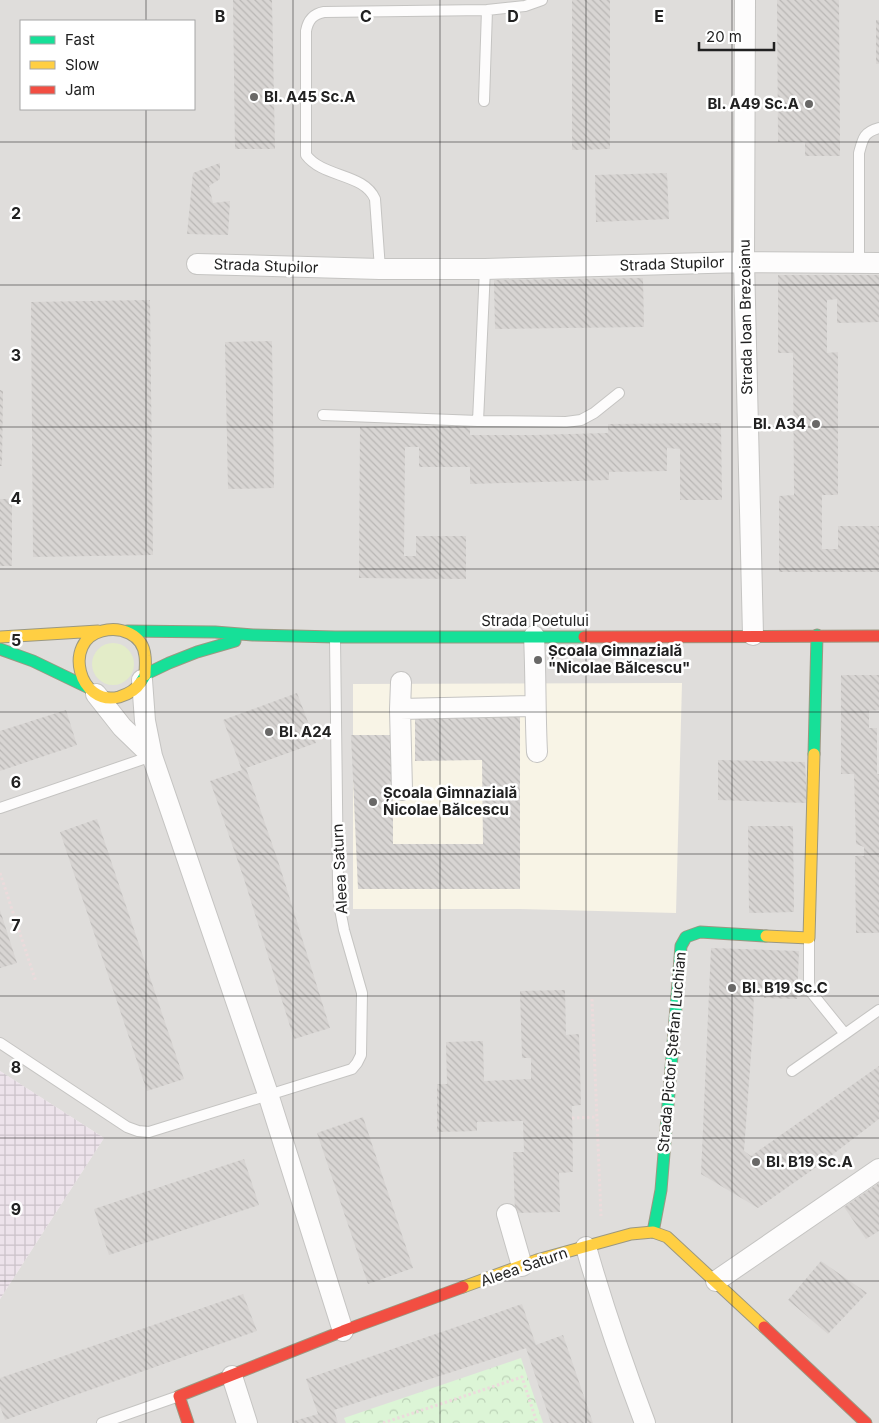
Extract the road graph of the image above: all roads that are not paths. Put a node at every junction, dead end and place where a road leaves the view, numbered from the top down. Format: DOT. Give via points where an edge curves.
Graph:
graph roads {
  1 [pos="542,0"];
  2 [pos="745,0"];
  3 [pos="487,10"];
  4 [pos="484,101"];
  5 [pos="879,128"];
  6 [pos="744,262"];
  7 [pos="869,263"];
  8 [pos="197,264"];
  9 [pos="380,269"];
  10 [pos="485,269"];
  11 [pos="619,393"];
  12 [pos="322,415"];
  13 [pos="478,421"];
  14 [pos="98,631"];
  15 [pos="127,631"];
  16 [pos="817,634"];
  17 [pos="253,635"];
  18 [pos="753,635"];
  19 [pos="534,636"];
  20 [pos="879,636"];
  21 [pos="0,637"];
  22 [pos="335,637"];
  23 [pos="0,648"];
  24 [pos="144,678"];
  25 [pos="401,682"];
  26 [pos="91,690"];
  27 [pos="534,706"];
  28 [pos="400,709"];
  29 [pos="537,752"];
  30 [pos="152,756"];
  31 [pos="402,790"];
  32 [pos="0,808"];
  33 [pos="809,938"];
  34 [pos="879,1010"];
  35 [pos="845,1034"];
  36 [pos="0,1043"];
  37 [pos="792,1071"];
  38 [pos="268,1094"];
  39 [pos="879,1168"];
  40 [pos="507,1214"];
  41 [pos="653,1232"];
  42 [pos="586,1247"];
  43 [pos="522,1266"];
  44 [pos="716,1281"];
  45 [pos="343,1331"];
  46 [pos="232,1376"];
  47 [pos="179,1396"];
  48 [pos="102,1423"];
  49 [pos="188,1423"];
  50 [pos="247,1423"];
  51 [pos="645,1423"];
  52 [pos="866,1423"];
  1 -- 3 [label="lane" via="525,6"];
  2 -- 6 [label="street, Strada Ioan Brezoianu"];
  3 -- 4 [label="lane"];
  3 -- 9 [label="lane" via="324,12 311,18 307,24 306,155 318,166 371,191 375,200"];
  5 -- 7 [label="lane, Strada Stupilor" via="864,136 859,153"];
  6 -- 7 [label="street, Strada Stupilor"];
  6 -- 10 [label="street, Strada Stupilor"];
  6 -- 18 [label="street, Strada Ioan Brezoianu"];
  8 -- 9 [label="street, Strada Stupilor"];
  9 -- 10 [label="street, Strada Stupilor"];
  10 -- 13 [label="lane"];
  11 -- 13 [label="lane" via="581,420"];
  12 -- 13 [label="lane"];
  14 -- 15 [label="street, Strada Poetului" via="118,628"];
  14 -- 21 [label="street, Strada Poetului"];
  14 -- 26 [label="street" via="83,644 79,653 80,676"];
  15 -- 17 [label="street, Strada Poetului"];
  15 -- 24 [label="street" via="136,636 146,653"];
  16 -- 18 [label="street, Strada Poetului"];
  16 -- 20 [label="street, Strada Poetului"];
  16 -- 33 [label="street"];
  17 -- 22 [label="street, Strada Poetului"];
  17 -- 24 [label="street, Strada Poetului" via="186,655"];
  18 -- 19 [label="street, Strada Poetului"];
  19 -- 22 [label="street, Strada Poetului"];
  19 -- 27 [label="street"];
  22 -- 38 [label="lane, Aleea Saturn" via="338,890 344,930 362,993 361,1055 352,1069"];
  23 -- 26 [label="street, Strada Poetului"];
  24 -- 26 [label="street, Strada Poetului" via="131,692 120,697 108,698"];
  24 -- 30 [label="street" via="145,721"];
  25 -- 28 [label="street"];
  26 -- 30 [label="street"];
  27 -- 28 [label="street"];
  27 -- 29 [label="street"];
  28 -- 31 [label="street"];
  30 -- 32 [label="lane"];
  30 -- 38 [label="street"];
  33 -- 35 [label="lane" via="811,992"];
  33 -- 41 [label="street, Strada Pictor Ștefan Luchian" via="700,932 692,933 682,942 661,1190"];
  34 -- 35 [label="lane"];
  35 -- 37 [label="lane"];
  36 -- 38 [label="lane, Aleea Saturn" via="138,1132 149,1132"];
  38 -- 45 [label="street"];
  39 -- 44 [label="street"];
  40 -- 43 [label="street"];
  41 -- 42 [label="street" via="631,1234"];
  41 -- 44 [label="street" via="667,1237"];
  42 -- 43 [label="street, Aleea Saturn"];
  42 -- 51 [label="street, Aleea Saturn" via="600,1298"];
  43 -- 45 [label="street, Aleea Saturn"];
  44 -- 52 [label="street"];
  45 -- 46 [label="street, Aleea Saturn"];
  46 -- 47 [label="street, Aleea Saturn"];
  46 -- 50 [label="street"];
  47 -- 48 [label="lane, Aleea Saturn"];
  47 -- 49 [label="street"];
}
